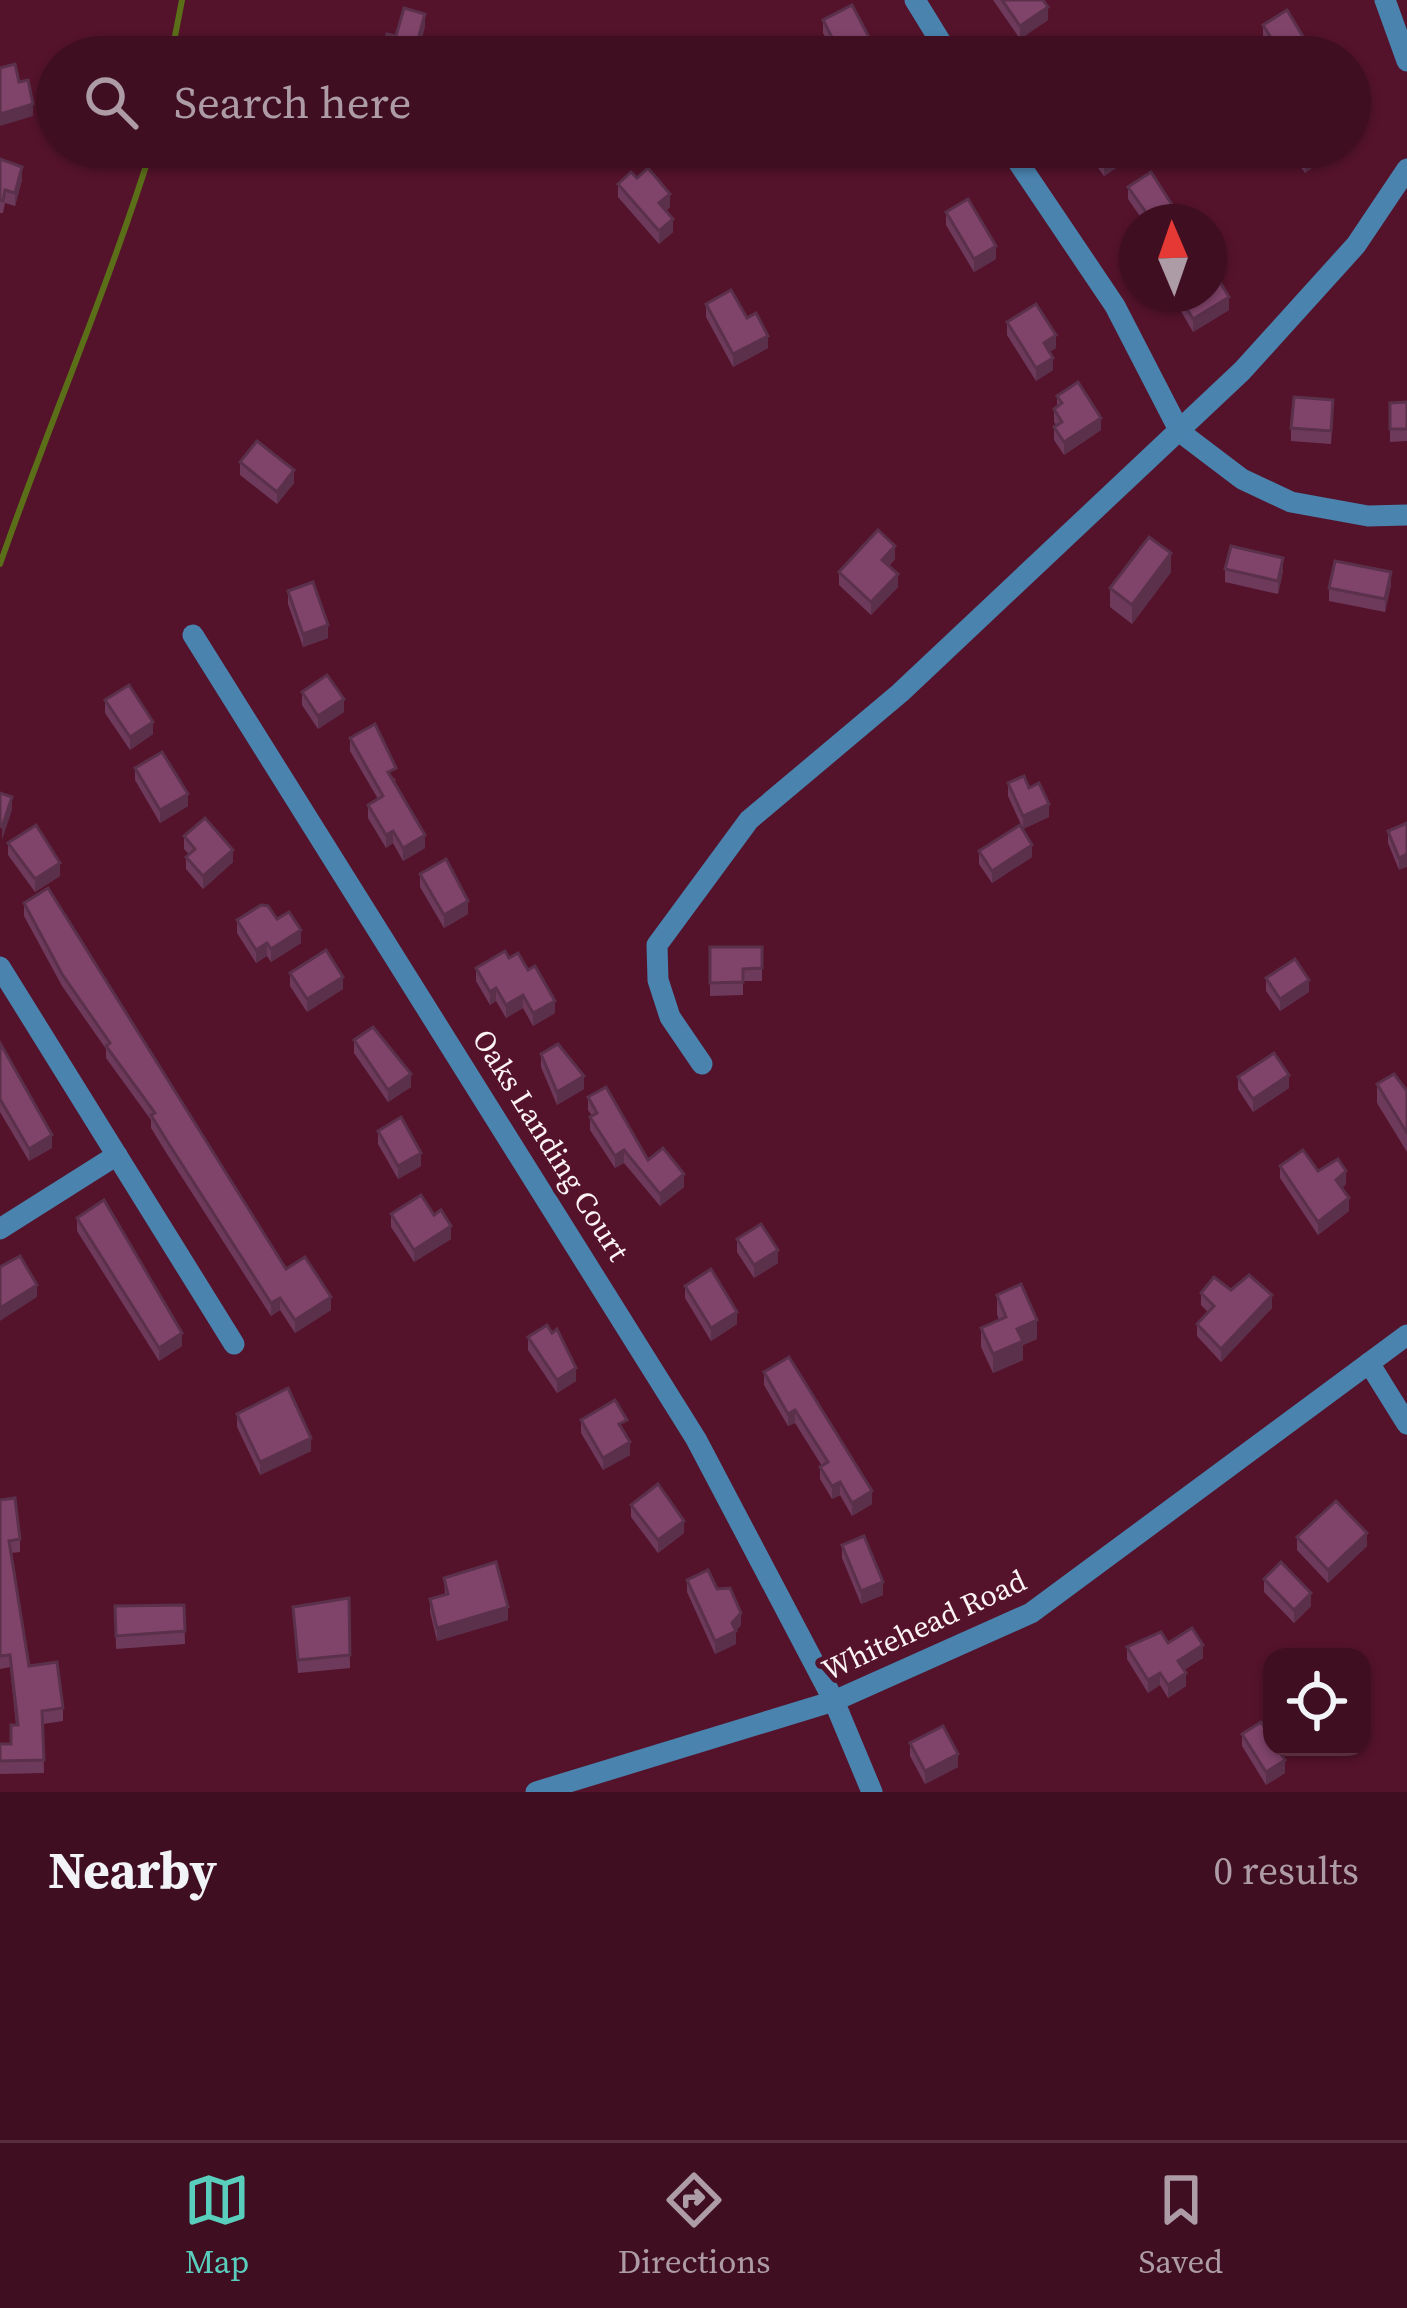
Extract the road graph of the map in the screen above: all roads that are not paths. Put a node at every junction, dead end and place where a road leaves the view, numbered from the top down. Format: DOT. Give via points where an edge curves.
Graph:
graph roads {
  1 [pos="915,0"];
  2 [pos="1385,0"];
  3 [pos="937,36"];
  4 [pos="1407,61"];
  5 [pos="1022,168"];
  6 [pos="1407,169"];
  7 [pos="1180,432"];
  8 [pos="1407,515"];
  9 [pos="193,635"];
  10 [pos="0,967"];
  11 [pos="702,1064"];
  12 [pos="117,1155"];
  13 [pos="0,1229"];
  14 [pos="1407,1335"];
  15 [pos="234,1343"];
  16 [pos="1369,1363"];
  17 [pos="1407,1424"];
  18 [pos="834,1701"];
  19 [pos="536,1792"];
  20 [pos="872,1792"];
  1 -- 3 [label="street"];
  2 -- 4 [label="street"];
  5 -- 7 [label="street" via="1115,306"];
  6 -- 7 [label="street" via="1356,245"];
  7 -- 8 [label="street" via="1242,479 1291,502"];
  7 -- 11 [label="street" via="900,693 749,820 700,883 657,945 670,1017"];
  9 -- 18 [label="street, Oaks Landing Court" via="696,1439"];
  10 -- 12 [label="street"];
  12 -- 13 [label="street"];
  12 -- 15 [label="street"];
  14 -- 16 [label="street, Whitehead Road"];
  16 -- 17 [label="street"];
  16 -- 18 [label="street, Whitehead Road" via="1031,1613"];
  18 -- 19 [label="street, Whitehead Road"];
  18 -- 20 [label="street, Oaks Landing Court"];
}
